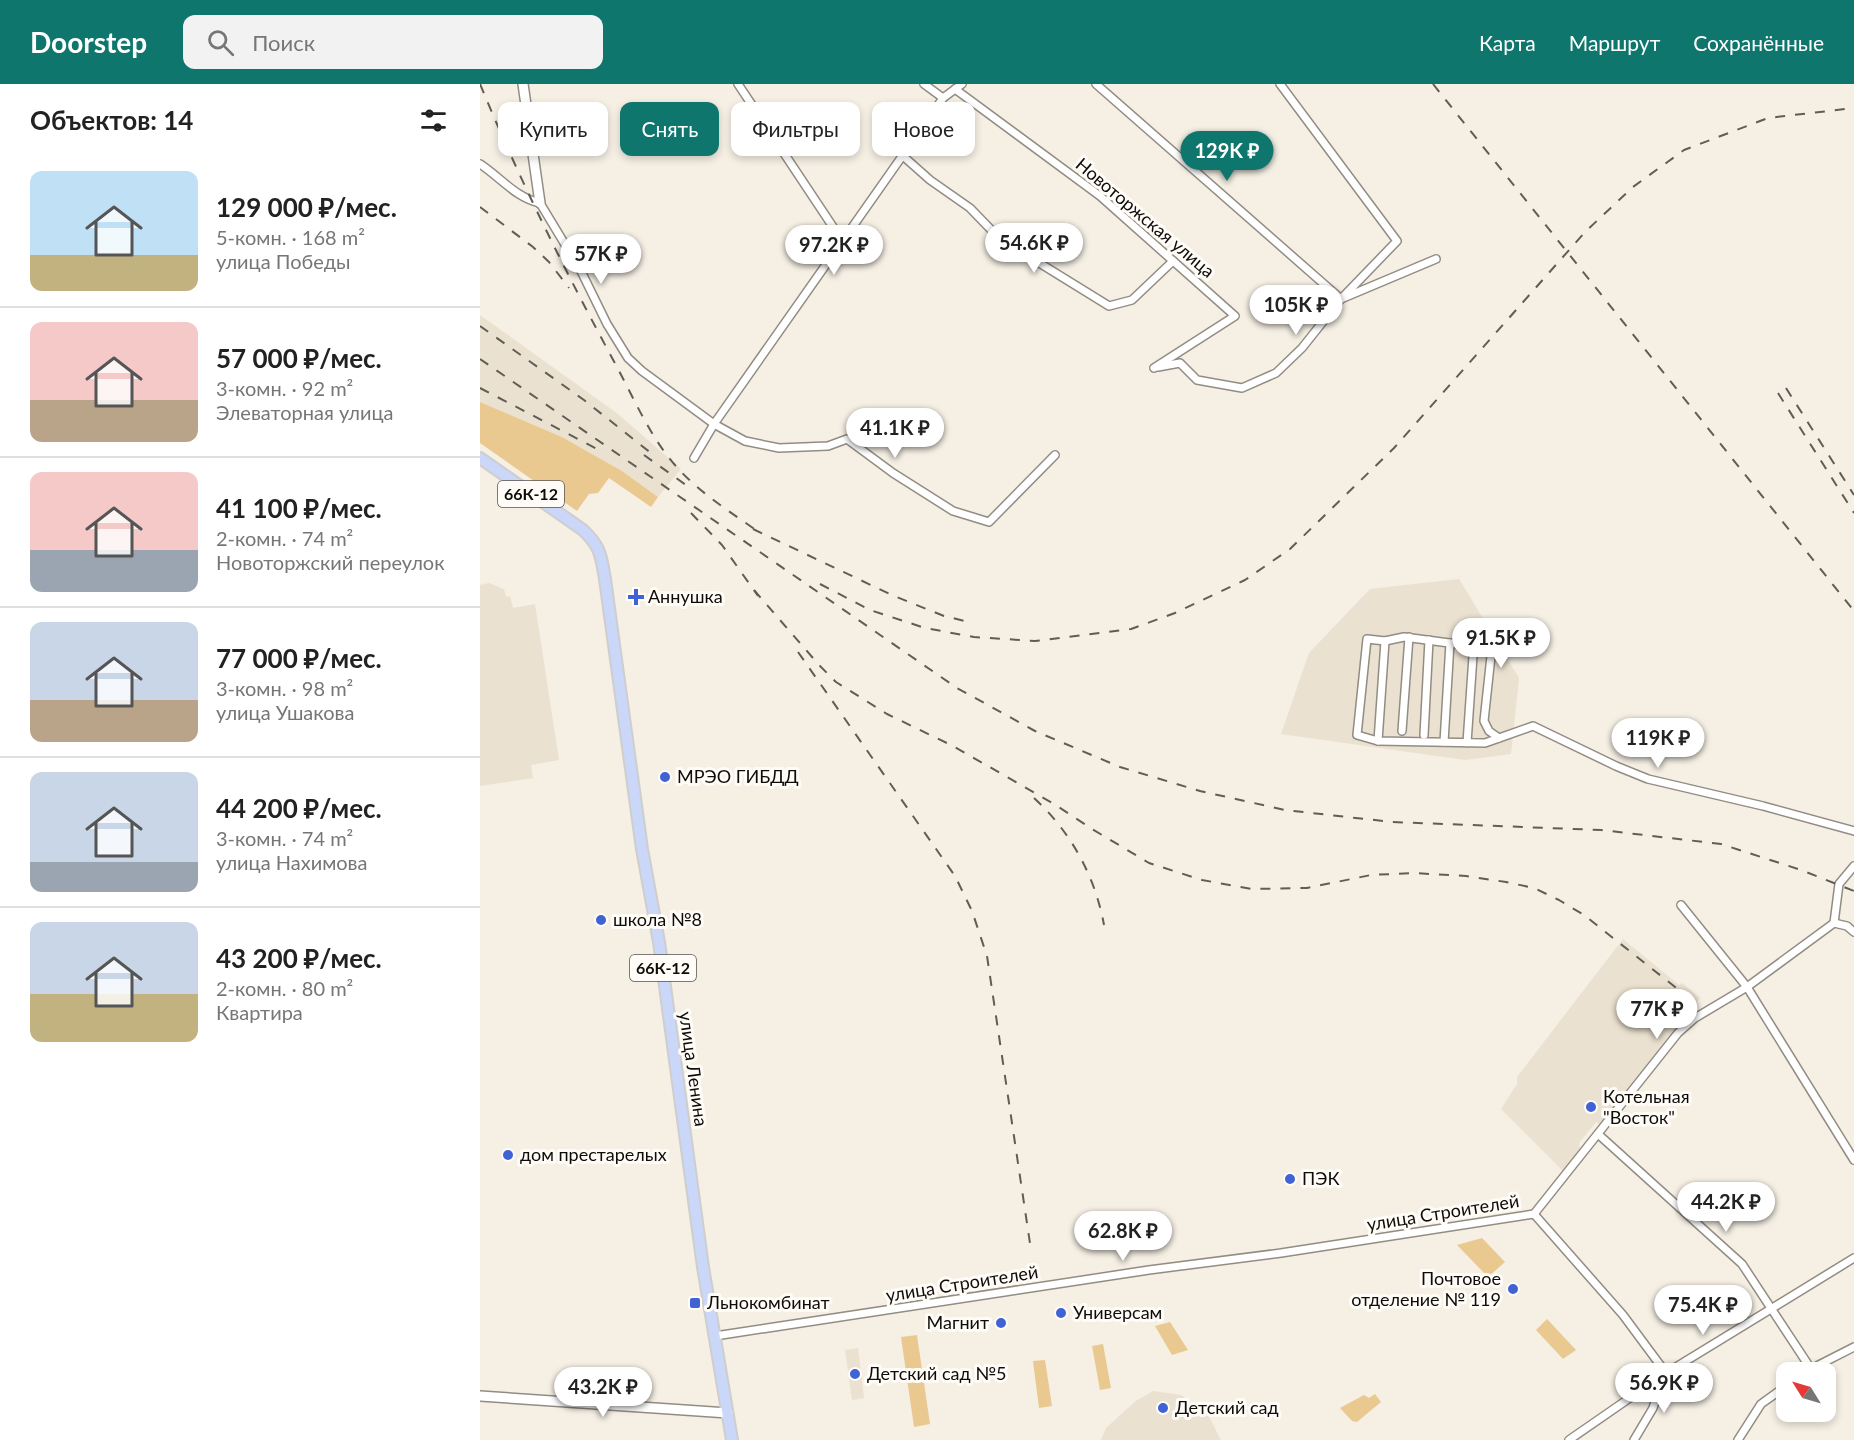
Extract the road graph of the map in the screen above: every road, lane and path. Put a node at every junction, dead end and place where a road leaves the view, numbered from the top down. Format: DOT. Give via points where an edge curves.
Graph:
graph roads {
  1 [pos="523,84"];
  2 [pos="738,84"];
  3 [pos="924,84"];
  4 [pos="962,84"];
  5 [pos="1096,84"];
  6 [pos="1280,84"];
  7 [pos="955,89"];
  8 [pos="943,98"];
  9 [pos="940,102"];
  10 [pos="903,156"];
  11 [pos="480,164"];
  12 [pos="540,203"];
  13 [pos="843,242"];
  14 [pos="1436,259"];
  15 [pos="1173,261"];
  16 [pos="1341,299"];
  17 [pos="714,424"];
  18 [pos="1055,455"];
  19 [pos="480,458"];
  20 [pos="694,458"];
  21 [pos="1409,637"];
  22 [pos="1430,640"];
  23 [pos="1385,641"];
  24 [pos="1450,643"];
  25 [pos="1472,646"];
  26 [pos="1402,731"];
  27 [pos="1424,735"];
  28 [pos="1499,738"];
  29 [pos="1378,741"];
  30 [pos="1444,742"];
  31 [pos="1467,743"];
  32 [pos="1854,831"];
  33 [pos="1854,866"];
  34 [pos="1681,905"];
  35 [pos="1834,923"];
  36 [pos="1854,932"];
  37 [pos="1747,987"];
  38 [pos="1598,1134"];
  39 [pos="1854,1160"];
  40 [pos="1534,1214"];
  41 [pos="1854,1258"];
  42 [pos="1772,1308"];
  43 [pos="715,1336"];
  44 [pos="1854,1347"];
  45 [pos="1803,1362"];
  46 [pos="1824,1362"];
  47 [pos="1664,1374"];
  48 [pos="1776,1393"];
  49 [pos="480,1396"];
  50 [pos="728,1413"];
  51 [pos="732,1440"];
  52 [pos="1569,1440"];
  53 [pos="1634,1440"];
  54 [pos="1738,1440"];
  1 -- 12 [label="street"];
  2 -- 13 [label="street"];
  3 -- 8 [label="street"];
  4 -- 7 [label="street"];
  5 -- 16 [label="street"];
  6 -- 16 [label="street" via="1397,241"];
  7 -- 8 [label="street"];
  7 -- 15 [label="street, Новоторжская улица" via="1100,196"];
  8 -- 9 [label="street"];
  10 -- 13 [label="street"];
  10 -- 15 [label="street" via="970,208 999,238 1109,306 1132,300"];
  11 -- 12 [label="street" via="521,197"];
  12 -- 17 [label="street" via="628,358"];
  13 -- 17 [label="street"];
  14 -- 16 [label="street"];
  15 -- 16 [label="street, Новоторжская улица" via="1235,316 1154,368 1180,363 1197,380 1242,388 1276,373 1302,348"];
  17 -- 18 [label="street" via="745,441 779,448 828,446 847,439 953,511 989,522"];
  17 -- 20 [label="street"];
  19 -- 43 [label="main road, улица Ленина / 66К-12" via="583,530 595,541 600,553"];
  21 -- 22 [label="street"];
  21 -- 23 [label="street"];
  21 -- 26 [label="street"];
  22 -- 24 [label="street"];
  22 -- 27 [label="street"];
  23 -- 29 [label="street"];
  23 -- 29 [label="street" via="1367,639 1358,735"];
  24 -- 25 [label="street"];
  24 -- 30 [label="street"];
  25 -- 28 [label="street" via="1491,647 1484,722"];
  25 -- 31 [label="street"];
  28 -- 31 [label="street"];
  28 -- 32 [label="street" via="1533,726 1648,779"];
  29 -- 30 [label="street"];
  30 -- 31 [label="street"];
  33 -- 35 [label="street" via="1839,884"];
  34 -- 37 [label="street"];
  35 -- 36 [label="street"];
  35 -- 37 [label="street"];
  37 -- 38 [label="street" via="1695,1018 1678,1033"];
  37 -- 39 [label="street"];
  38 -- 40 [label="street"];
  38 -- 42 [label="street" via="1742,1264"];
  40 -- 43 [label="street, улица Строителей"];
  40 -- 47 [label="street" via="1623,1315"];
  41 -- 42 [label="street"];
  42 -- 45 [label="street"];
  42 -- 47 [label="street"];
  43 -- 50 [label="main road, улица Ленина / 66К-12"];
  44 -- 46 [label="street"];
  47 -- 52 [label="street"];
  47 -- 53 [label="street" via="1653,1408"];
  48 -- 54 [label="street" via="1761,1404"];
  49 -- 50 [label="street"];
  50 -- 51 [label="main road, улица Ленина / 66К-12"];
}
